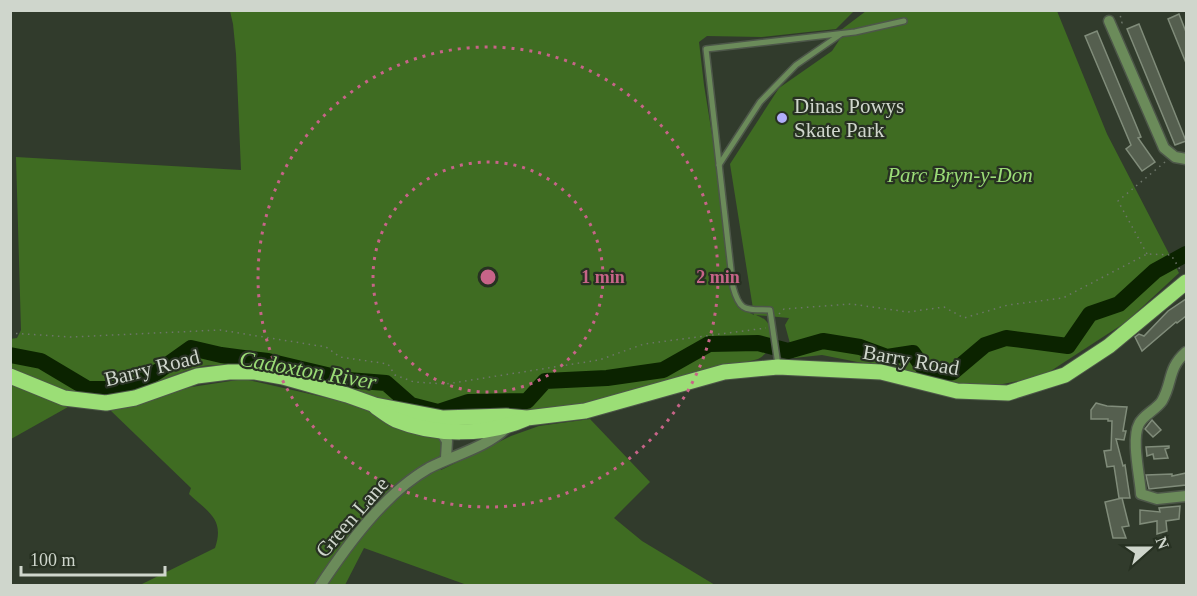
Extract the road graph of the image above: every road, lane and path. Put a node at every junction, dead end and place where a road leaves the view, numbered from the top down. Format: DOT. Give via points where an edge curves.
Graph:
graph roads {
  1 [pos="904,21"];
  2 [pos="1109,21"];
  3 [pos="842,33"];
  4 [pos="1173,156"];
  5 [pos="1186,159"];
  6 [pos="719,165"];
  7 [pos="1148,254"];
  8 [pos="1177,264"];
  9 [pos="1186,282"];
  10 [pos="772,326"];
  11 [pos="10,333"];
  12 [pos="1186,352"];
  13 [pos="778,367"];
  14 [pos="10,376"];
  15 [pos="375,405"];
  16 [pos="527,418"];
  17 [pos="470,424"];
  18 [pos="507,427"];
  19 [pos="440,430"];
  20 [pos="476,447"];
  21 [pos="446,458"];
  22 [pos="1186,496"];
  23 [pos="320,585"];
  1 -- 3 [label="lane"];
  2 -- 4 [label="street" via="1159,139"];
  3 -- 6 [label="lane" via="796,65 760,102"];
  3 -- 6 [label="lane" via="706,49"];
  4 -- 5 [label="street"];
  4 -- 7 [label="path" via="1118,201"];
  6 -- 10 [label="lane" via="737,302 745,309 770,310"];
  7 -- 8 [label="path" via="1170,255"];
  7 -- 10 [label="path" via="1063,298 1008,305 964,318 944,307 908,312 851,304 784,309"];
  9 -- 13 [label="main road, Barry Road" via="1109,346 1065,375 1008,393 957,391 881,372"];
  10 -- 11 [label="path" via="644,344 599,360 446,384 414,382 395,375 388,364 340,357 326,347 220,330 71,337"];
  10 -- 13 [label="lane"];
  12 -- 22 [label="street" via="1173,366 1162,402 1139,423 1136,439 1141,494 1156,499"];
  13 -- 16 [label="main road, Barry Road" via="724,372 585,411"];
  14 -- 15 [label="main road, Barry Road" via="64,398 106,403 135,398 197,376 255,372 314,385"];
  15 -- 17 [label="main road, Barry Road"];
  15 -- 19 [label="main road, Barry Road" via="393,419"];
  16 -- 17 [label="main road, Barry Road" via="506,416"];
  16 -- 18 [label="main road, Barry Road"];
  17 -- 18 [label="main road, Barry Road"];
  17 -- 19 [label="main road, Barry Road"];
  17 -- 20 [label="street"];
  18 -- 20 [label="street, Green Lane"];
  19 -- 21 [label="street" via="447,441"];
  20 -- 21 [label="street, Green Lane"];
  21 -- 23 [label="street, Green Lane" via="392,497 343,551"];
}
